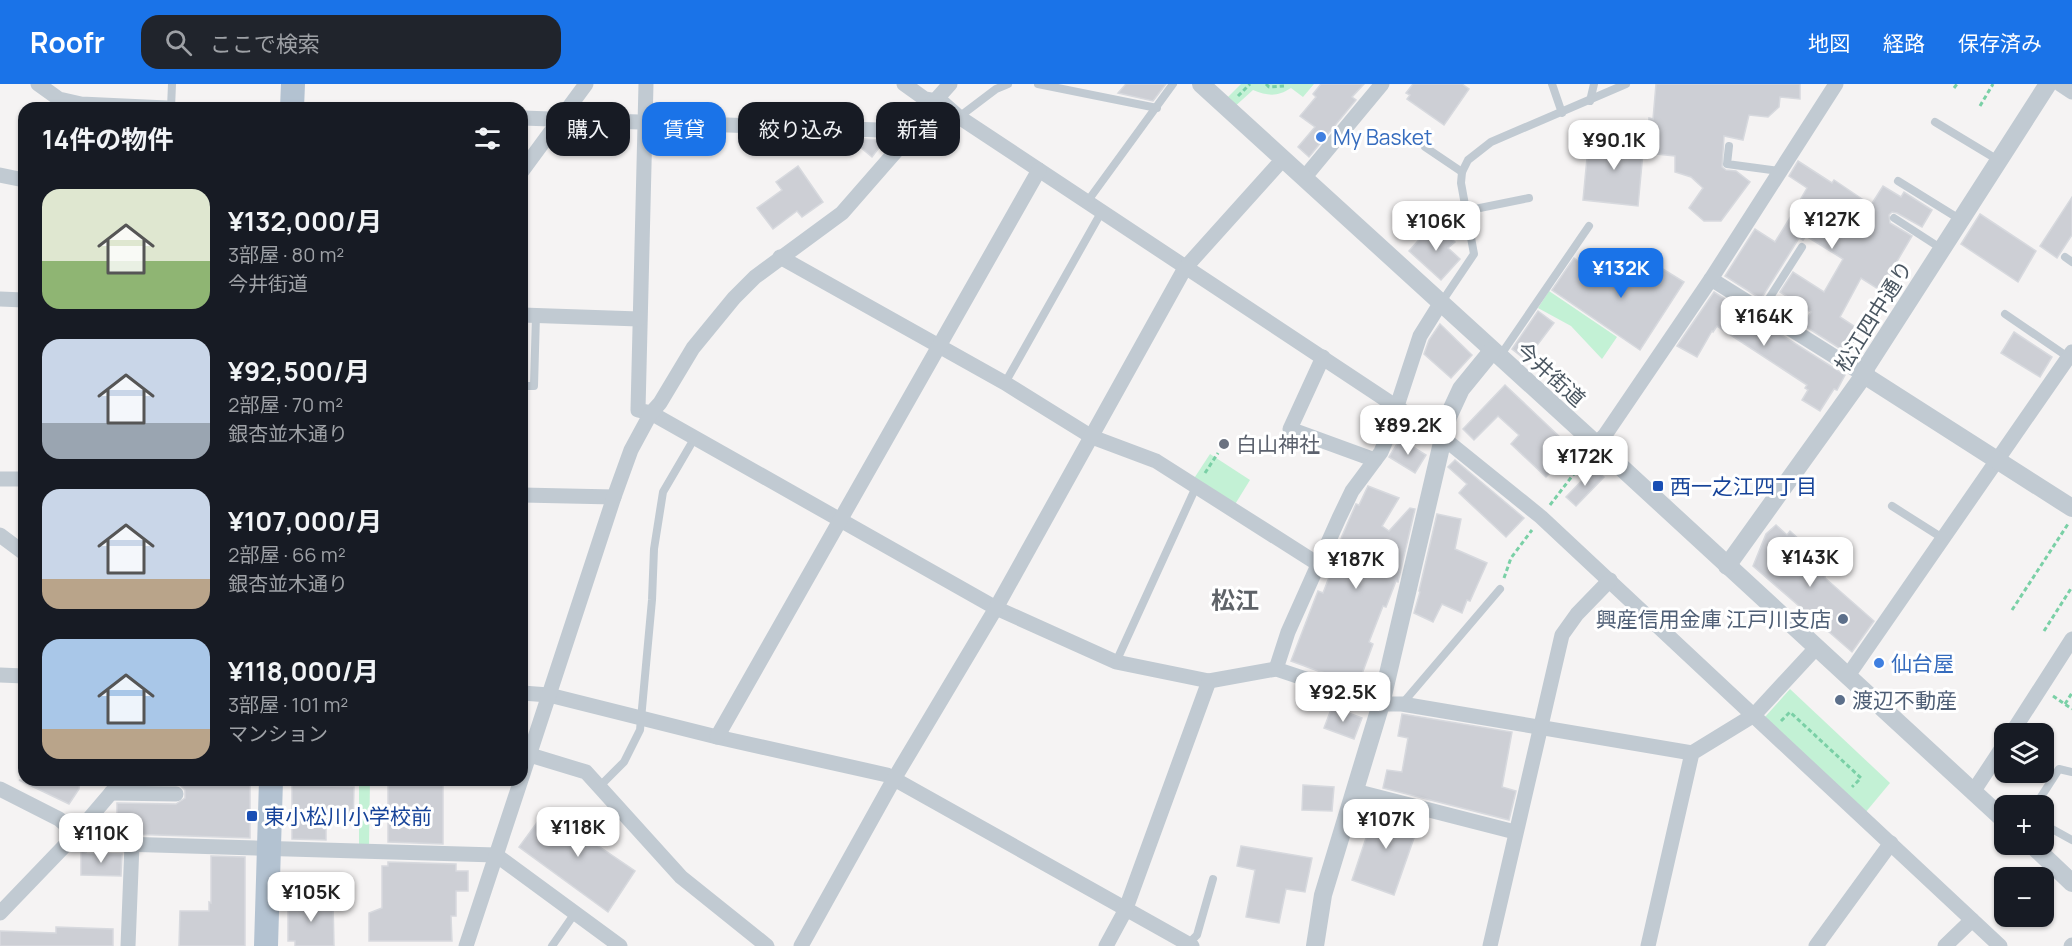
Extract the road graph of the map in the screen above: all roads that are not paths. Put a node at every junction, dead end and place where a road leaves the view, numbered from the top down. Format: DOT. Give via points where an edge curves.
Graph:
graph roads {
  1 [pos="38,84"];
  2 [pos="172,84"];
  3 [pos="293,84"];
  4 [pos="586,84"];
  5 [pos="646,84"];
  6 [pos="904,84"];
  7 [pos="950,84"];
  8 [pos="1008,84"];
  9 [pos="1038,84"];
  10 [pos="1173,84"];
  11 [pos="1201,84"];
  12 [pos="1382,84"];
  13 [pos="1552,84"];
  14 [pos="1594,84"];
  15 [pos="1626,84"];
  16 [pos="1836,84"];
  17 [pos="2048,84"];
  18 [pos="2060,84"];
  19 [pos="2072,92"];
  20 [pos="936,100"];
  21 [pos="1590,101"];
  22 [pos="72,102"];
  23 [pos="170,102"];
  24 [pos="292,102"];
  25 [pos="573,102"];
  26 [pos="646,102"];
  27 [pos="942,102"];
  28 [pos="1157,108"];
  29 [pos="1562,113"];
  30 [pos="960,116"];
  31 [pos="528,118"];
  32 [pos="960,118"];
  33 [pos="546,119"];
  34 [pos="1935,122"];
  35 [pos="726,125"];
  36 [pos="876,130"];
  37 [pos="546,138"];
  38 [pos="1729,146"];
  39 [pos="1425,147"];
  40 [pos="645,156"];
  41 [pos="892,156"];
  42 [pos="1283,159"];
  43 [pos="1999,161"];
  44 [pos="528,163"];
  45 [pos="1039,170"];
  46 [pos="1780,171"];
  47 [pos="1462,172"];
  48 [pos="0,176"];
  49 [pos="1304,178"];
  50 [pos="18,179"];
  51 [pos="1898,181"];
  52 [pos="1529,198"];
  53 [pos="1088,202"];
  54 [pos="1102,211"];
  55 [pos="1465,211"];
  56 [pos="1894,218"];
  57 [pos="1961,220"];
  58 [pos="1589,226"];
  59 [pos="1802,247"];
  60 [pos="1942,249"];
  61 [pos="780,257"];
  62 [pos="1185,268"];
  63 [pos="1711,279"];
  64 [pos="0,299"];
  65 [pos="18,300"];
  66 [pos="1440,304"];
  67 [pos="1761,311"];
  68 [pos="2005,314"];
  69 [pos="529,315"];
  70 [pos="639,319"];
  71 [pos="939,347"];
  72 [pos="1496,354"];
  73 [pos="2070,355"];
  74 [pos="1323,357"];
  75 [pos="1864,375"];
  76 [pos="1005,383"];
  77 [pos="528,386"];
  78 [pos="1398,406"];
  79 [pos="651,413"];
  80 [pos="1092,436"];
  81 [pos="1442,437"];
  82 [pos="694,439"];
  83 [pos="1596,444"];
  84 [pos="1997,459"];
  85 [pos="1375,460"];
  86 [pos="0,479"];
  87 [pos="18,479"];
  88 [pos="1196,487"];
  89 [pos="528,495"];
  90 [pos="614,497"];
  91 [pos="1892,506"];
  92 [pos="2072,508"];
  93 [pos="841,522"];
  94 [pos="0,535"];
  95 [pos="1944,539"];
  96 [pos="18,548"];
  97 [pos="1318,564"];
  98 [pos="1727,566"];
  99 [pos="1610,580"];
  100 [pos="1500,589"];
  101 [pos="996,608"];
  102 [pos="2072,639"];
  103 [pos="1816,648"];
  104 [pos="1116,662"];
  105 [pos="1276,669"];
  106 [pos="0,675"];
  107 [pos="18,676"];
  108 [pos="1847,677"];
  109 [pos="1209,681"];
  110 [pos="528,693"];
  111 [pos="549,695"];
  112 [pos="1381,704"];
  113 [pos="1402,704"];
  114 [pos="1754,715"];
  115 [pos="641,718"];
  116 [pos="2018,723"];
  117 [pos="1540,726"];
  118 [pos="717,737"];
  119 [pos="1692,753"];
  120 [pos="530,755"];
  121 [pos="1994,760"];
  122 [pos="528,761"];
  123 [pos="2072,772"];
  124 [pos="894,778"];
  125 [pos="117,786"];
  126 [pos="271,786"];
  127 [pos="520,786"];
  128 [pos="599,787"];
  129 [pos="0,789"];
  130 [pos="1355,791"];
  131 [pos="1973,792"];
  132 [pos="111,794"];
  133 [pos="176,794"];
  134 [pos="2042,795"];
  135 [pos="1994,811"];
  136 [pos="2054,830"];
  137 [pos="1515,832"];
  138 [pos="76,834"];
  139 [pos="2072,840"];
  140 [pos="1891,843"];
  141 [pos="132,844"];
  142 [pos="269,848"];
  143 [pos="496,855"];
  144 [pos="2043,855"];
  145 [pos="1213,879"];
  146 [pos="2072,883"];
  147 [pos="1125,911"];
  148 [pos="0,913"];
  149 [pos="575,914"];
  150 [pos="1972,920"];
  151 [pos="1189,945"];
  152 [pos="128,946"];
  153 [pos="266,946"];
  154 [pos="466,946"];
  155 [pos="552,946"];
  156 [pos="620,946"];
  157 [pos="767,946"];
  158 [pos="801,946"];
  159 [pos="1106,946"];
  160 [pos="1315,946"];
  161 [pos="1490,946"];
  162 [pos="1648,946"];
  163 [pos="1816,946"];
  164 [pos="1945,946"];
  165 [pos="2000,946"];
  1 -- 22 [label="street" via="59,99"];
  2 -- 23 [label="lane"];
  3 -- 24 [label="main road"];
  4 -- 25 [label="street"];
  5 -- 26 [label="street"];
  6 -- 20 [label="street" via="925,99"];
  7 -- 20 [label="street"];
  8 -- 30 [label="lane"];
  9 -- 28 [label="lane"];
  10 -- 28 [label="lane"];
  11 -- 42 [label="street, 今井街道"];
  12 -- 49 [label="street"];
  13 -- 29 [label="lane"];
  14 -- 21 [label="lane"];
  15 -- 21 [label="lane"];
  16 -- 46 [label="street"];
  17 -- 43 [label="street, 松江四中通り"];
  18 -- 19 [label="street"];
  20 -- 27 [label="street"];
  21 -- 29 [label="lane"];
  28 -- 53 [label="lane"];
  29 -- 47 [label="lane" via="1491,142 1468,160"];
  31 -- 33 [label="street"];
  32 -- 45 [label="street"];
  34 -- 43 [label="lane"];
  35 -- 36 [label="street"];
  37 -- 44 [label="street"];
  38 -- 46 [label="lane" via="1727,164"];
  39 -- 47 [label="lane"];
  40 -- 70 [label="street"];
  41 -- 61 [label="street" via="842,213"];
  42 -- 49 [label="street, 今井街道"];
  42 -- 62 [label="street"];
  43 -- 57 [label="street, 松江四中通り"];
  45 -- 53 [label="street"];
  45 -- 71 [label="street"];
  46 -- 63 [label="street"];
  47 -- 55 [label="lane"];
  48 -- 50 [label="street"];
  49 -- 66 [label="street, 今井街道"];
  51 -- 57 [label="lane"];
  52 -- 55 [label="lane"];
  53 -- 54 [label="street"];
  54 -- 62 [label="street"];
  54 -- 76 [label="lane"];
  55 -- 66 [label="lane" via="1474,254"];
  56 -- 60 [label="lane"];
  57 -- 60 [label="street, 松江四中通り"];
  58 -- 72 [label="lane"];
  59 -- 67 [label="lane"];
  60 -- 75 [label="street, 松江四中通り"];
  61 -- 71 [label="street"];
  61 -- 79 [label="street" via="734,298 693,348"];
  62 -- 74 [label="street"];
  62 -- 80 [label="street"];
  63 -- 67 [label="street"];
  63 -- 83 [label="street"];
  64 -- 65 [label="street"];
  66 -- 72 [label="street, 今井街道"];
  66 -- 78 [label="street" via="1420,336"];
  67 -- 75 [label="street"];
  68 -- 73 [label="lane"];
  69 -- 70 [label="street"];
  69 -- 77 [label="lane" via="534,386"];
  70 -- 79 [label="street" via="638,410"];
  71 -- 76 [label="street"];
  71 -- 93 [label="street"];
  72 -- 81 [label="street" via="1472,375 1454,401"];
  72 -- 83 [label="street, 今井街道"];
  73 -- 84 [label="street"];
  74 -- 78 [label="street"];
  74 -- 85 [label="street" via="1290,429"];
  75 -- 84 [label="street"];
  75 -- 98 [label="street, 松江四中通り"];
  76 -- 80 [label="street"];
  78 -- 81 [label="street"];
  78 -- 85 [label="street"];
  79 -- 82 [label="street"];
  79 -- 90 [label="street" via="631,450"];
  80 -- 88 [label="street" via="1156,461"];
  80 -- 101 [label="street"];
  81 -- 99 [label="street" via="1541,517"];
  81 -- 112 [label="street"];
  82 -- 93 [label="street"];
  82 -- 115 [label="lane" via="663,492 654,549"];
  83 -- 98 [label="street, 今井街道"];
  84 -- 92 [label="street"];
  84 -- 95 [label="street"];
  85 -- 97 [label="street" via="1352,491"];
  86 -- 87 [label="street"];
  88 -- 97 [label="street"];
  88 -- 104 [label="lane"];
  89 -- 90 [label="street"];
  90 -- 111 [label="street"];
  91 -- 95 [label="lane"];
  93 -- 101 [label="street"];
  93 -- 118 [label="street"];
  94 -- 96 [label="street"];
  95 -- 108 [label="street"];
  97 -- 105 [label="street"];
  98 -- 103 [label="street, 今井街道"];
  99 -- 114 [label="street"];
  99 -- 117 [label="street" via="1562,635"];
  100 -- 113 [label="lane"];
  101 -- 104 [label="street"];
  101 -- 124 [label="street"];
  102 -- 116 [label="street"];
  103 -- 108 [label="street, 今井街道"];
  103 -- 114 [label="street"];
  104 -- 109 [label="street"];
  105 -- 109 [label="street"];
  105 -- 112 [label="street"];
  106 -- 107 [label="street"];
  108 -- 131 [label="street, 今井街道"];
  109 -- 147 [label="street"];
  110 -- 111 [label="street"];
  111 -- 115 [label="street"];
  111 -- 120 [label="street"];
  112 -- 113 [label="street"];
  112 -- 130 [label="street"];
  113 -- 117 [label="street"];
  114 -- 119 [label="street"];
  114 -- 140 [label="street"];
  115 -- 118 [label="street"];
  115 -- 128 [label="lane" via="640,730 624,762"];
  117 -- 119 [label="street"];
  117 -- 137 [label="street"];
  118 -- 124 [label="street"];
  119 -- 162 [label="street"];
  120 -- 122 [label="street"];
  120 -- 128 [label="street" via="586,772"];
  121 -- 131 [label="street"];
  123 -- 134 [label="lane" via="2059,770"];
  124 -- 147 [label="street"];
  124 -- 158 [label="street"];
  125 -- 132 [label="street"];
  126 -- 142 [label="main road"];
  127 -- 143 [label="street"];
  128 -- 157 [label="street" via="681,877"];
  129 -- 138 [label="street" via="59,819"];
  130 -- 137 [label="street"];
  130 -- 160 [label="street" via="1323,895"];
  131 -- 135 [label="street, 今井街道"];
  132 -- 133 [label="street"];
  132 -- 138 [label="street"];
  136 -- 139 [label="lane"];
  137 -- 161 [label="street"];
  138 -- 141 [label="street" via="87,843"];
  138 -- 148 [label="street"];
  140 -- 150 [label="street"];
  140 -- 163 [label="street"];
  141 -- 142 [label="street"];
  141 -- 152 [label="street"];
  142 -- 143 [label="street"];
  142 -- 153 [label="main road"];
  143 -- 149 [label="street"];
  143 -- 154 [label="street"];
  144 -- 146 [label="street"];
  145 -- 151 [label="lane" via="1197,935"];
  147 -- 151 [label="street"];
  147 -- 159 [label="street"];
  149 -- 155 [label="lane"];
  149 -- 156 [label="street"];
  150 -- 164 [label="street"];
  150 -- 165 [label="street"];
}
